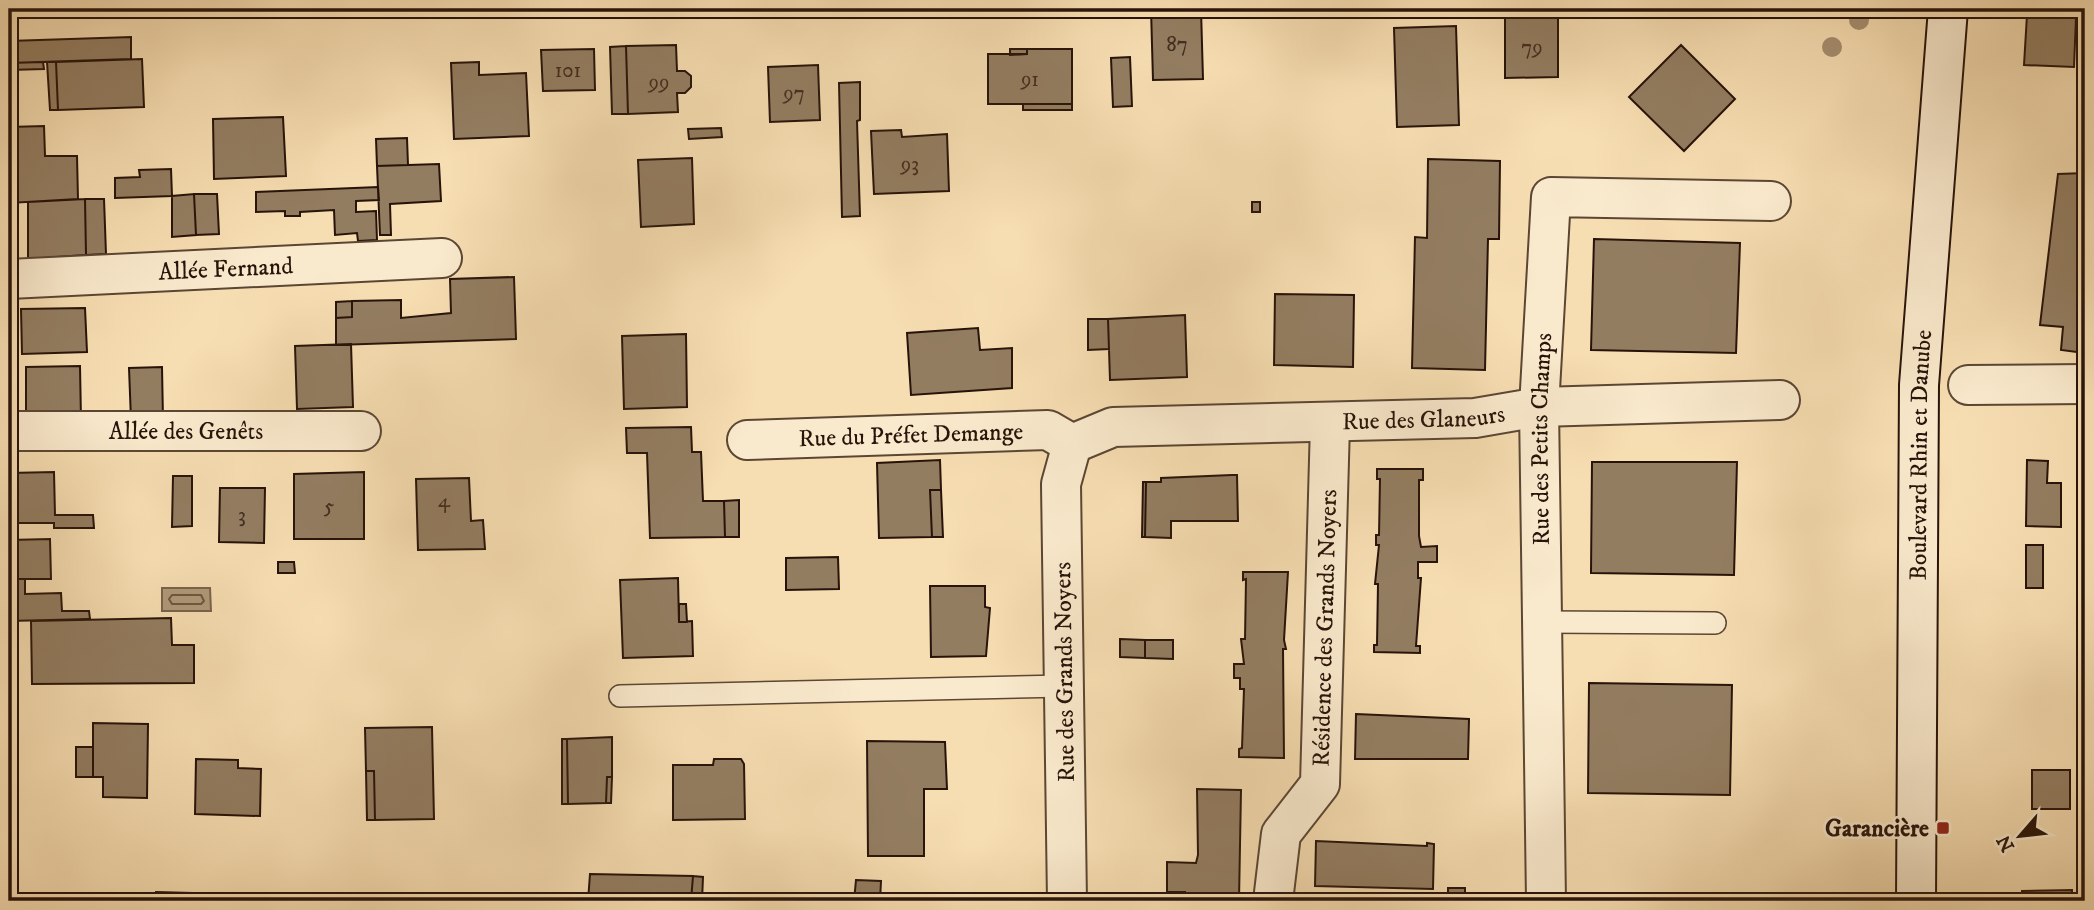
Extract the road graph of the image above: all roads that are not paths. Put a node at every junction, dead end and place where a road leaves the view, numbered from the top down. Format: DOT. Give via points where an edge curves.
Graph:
graph roads {
  1 [pos="1948,9"];
  2 [pos="1771,201"];
  3 [pos="442,258"];
  4 [pos="9,279"];
  5 [pos="2085,384"];
  6 [pos="1968,385"];
  7 [pos="1780,400"];
  8 [pos="1539,407"];
  9 [pos="1330,424"];
  10 [pos="9,431"];
  11 [pos="361,431"];
  12 [pos="747,440"];
  13 [pos="1072,444"];
  14 [pos="1542,622"];
  15 [pos="1715,623"];
  16 [pos="1064,686"];
  17 [pos="620,696"];
  18 [pos="1067,901"];
  19 [pos="1273,901"];
  20 [pos="1546,901"];
  21 [pos="1916,901"];
  1 -- 21 [label="street, Boulevard Rhin et Danube" via="1919,385"];
  2 -- 8 [label="street, Rue des Petits Champs" via="1551,197"];
  3 -- 4 [label="street, Allée Fernand"];
  5 -- 6 [label="street"];
  7 -- 8 [label="street, Rue des Glaneurs"];
  8 -- 9 [label="street, Rue des Glaneurs" via="1475,418"];
  8 -- 14 [label="street, Rue des Petits Champs"];
  9 -- 13 [label="street, Rue des Glaneurs" via="1113,428"];
  9 -- 19 [label="street, Résidence des Grands Noyers" via="1320,784 1281,834"];
  10 -- 11 [label="street, Allée des Genêts"];
  12 -- 13 [label="street, Rue du Préfet Demange" via="1048,430"];
  13 -- 16 [label="street, Rue des Grands Noyers" via="1061,484"];
  14 -- 15 [label="lane"];
  14 -- 20 [label="street, Rue des Petits Champs"];
  16 -- 17 [label="lane"];
  16 -- 18 [label="street, Rue des Grands Noyers"];
}
